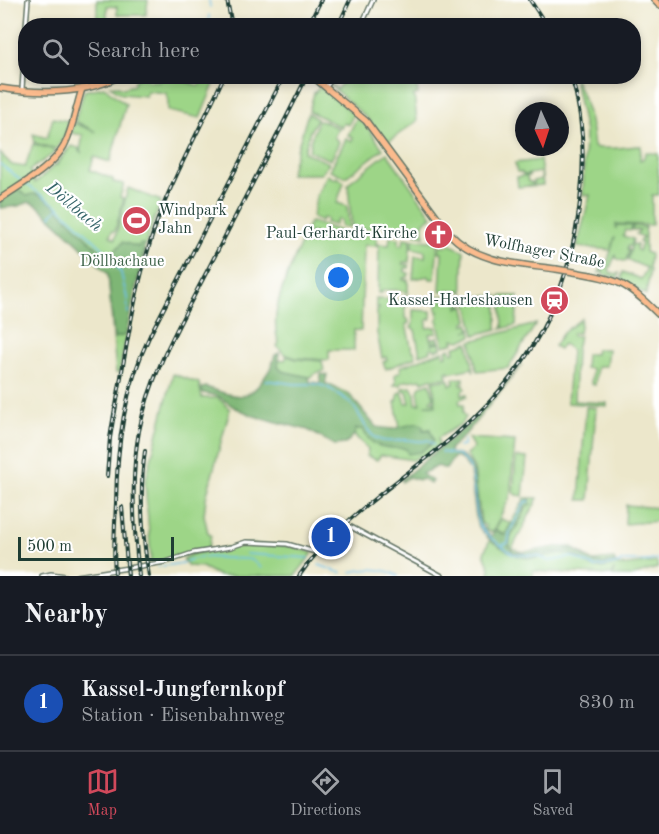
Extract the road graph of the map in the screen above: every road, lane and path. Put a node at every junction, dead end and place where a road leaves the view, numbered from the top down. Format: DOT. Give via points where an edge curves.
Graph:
graph roads {
  1 [pos="28,0"];
  2 [pos="373,0"];
  3 [pos="654,0"];
  4 [pos="659,4"];
  5 [pos="27,18"];
  6 [pos="365,18"];
  7 [pos="22,84"];
  8 [pos="102,84"];
  9 [pos="322,84"];
  10 [pos="328,84"];
  11 [pos="326,87"];
  12 [pos="0,88"];
  13 [pos="82,89"];
  14 [pos="21,91"];
  15 [pos="0,199"];
  16 [pos="659,315"];
  17 [pos="42,576"];
  18 [pos="65,576"];
  19 [pos="77,576"];
  20 [pos="442,576"];
  1 -- 5 [label="street"];
  2 -- 6 [label="street"];
  3 -- 4 [label="main road"];
  7 -- 14 [label="street"];
  8 -- 13 [label="main road"];
  9 -- 11 [label="main road, Wolfhager Straße"];
  10 -- 11 [label="street"];
  11 -- 16 [label="main road, Wolfhager Straße, bridge" via="366,122 449,234 468,249 494,260 610,279 642,297"];
  12 -- 14 [label="main road"];
  13 -- 14 [label="main road"];
  13 -- 15 [label="main road" via="64,146 49,164"];
  17 -- 18 [label="street"];
  19 -- 20 [label="street" via="165,562 246,542 292,545 324,555 351,527"];
}
